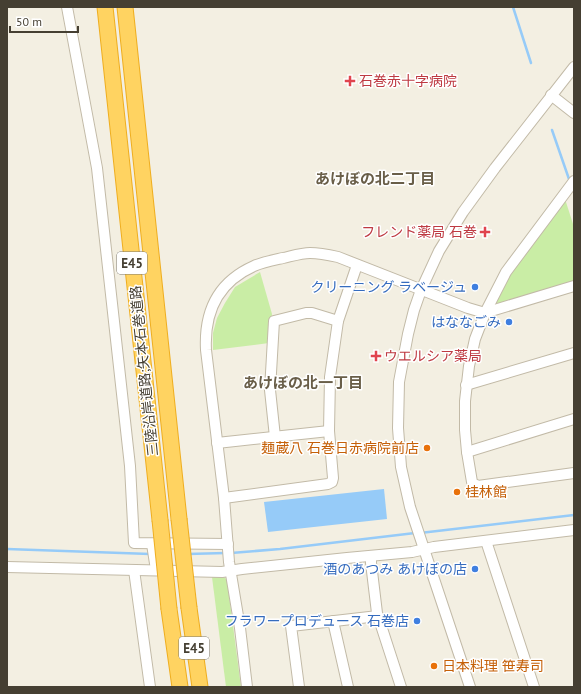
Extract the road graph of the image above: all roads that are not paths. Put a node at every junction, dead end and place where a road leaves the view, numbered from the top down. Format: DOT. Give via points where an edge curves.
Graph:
graph roads {
  1 [pos="67,7"];
  2 [pos="94,7"];
  3 [pos="105,7"];
  4 [pos="125,7"];
  5 [pos="132,7"];
  6 [pos="574,67"];
  7 [pos="135,96"];
  8 [pos="552,96"];
  9 [pos="574,113"];
  10 [pos="574,181"];
  11 [pos="128,228"];
  12 [pos="357,265"];
  13 [pos="574,286"];
  14 [pos="422,290"];
  15 [pos="485,312"];
  16 [pos="338,321"];
  17 [pos="574,353"];
  18 [pos="466,385"];
  19 [pos="574,419"];
  20 [pos="329,431"];
  21 [pos="275,437"];
  22 [pos="217,443"];
  23 [pos="467,452"];
  24 [pos="574,473"];
  25 [pos="224,498"];
  26 [pos="574,531"];
  27 [pos="486,541"];
  28 [pos="152,544"];
  29 [pos="228,548"];
  30 [pos="423,549"];
  31 [pos="371,557"];
  32 [pos="230,566"];
  33 [pos="7,567"];
  34 [pos="134,570"];
  35 [pos="156,570"];
  36 [pos="378,616"];
  37 [pos="333,621"];
  38 [pos="150,687"];
  39 [pos="180,687"];
  40 [pos="200,687"];
  41 [pos="247,687"];
  42 [pos="299,687"];
  43 [pos="348,687"];
  44 [pos="401,687"];
  45 [pos="470,687"];
  46 [pos="534,687"];
  1 -- 28 [label="street" via="97,168 130,466 134,542"];
  2 -- 11 [label="highway"];
  3 -- 11 [label="highway, 三陸沿岸道路;矢本石巻道路 / E45"];
  4 -- 7 [label="highway, 三陸沿岸道路;矢本石巻道路 / E45"];
  5 -- 7 [label="highway"];
  6 -- 8 [label="street"];
  7 -- 40 [label="highway, 三陸沿岸道路;矢本石巻道路 / E45, bridge" via="179,519"];
  8 -- 9 [label="street"];
  8 -- 14 [label="street" via="463,212 439,251"];
  10 -- 15 [label="street" via="506,272"];
  11 -- 39 [label="highway, 三陸沿岸道路;矢本石巻道路 / E45, bridge" via="169,609"];
  12 -- 14 [label="street"];
  12 -- 16 [label="street"];
  12 -- 22 [label="street" via="327,254 309,253 254,266 237,275 222,290 213,303 205,337"];
  13 -- 15 [label="street"];
  14 -- 15 [label="street"];
  14 -- 30 [label="street" via="414,310 399,382 398,428 401,467"];
  15 -- 18 [label="street" via="475,340"];
  16 -- 20 [label="street" via="330,377"];
  16 -- 21 [label="street" via="312,313 274,321 270,390"];
  17 -- 18 [label="street"];
  18 -- 23 [label="street"];
  19 -- 23 [label="street"];
  20 -- 21 [label="street"];
  20 -- 25 [label="street" via="332,482"];
  21 -- 22 [label="street"];
  22 -- 25 [label="street"];
  23 -- 24 [label="street" via="472,482 478,486"];
  25 -- 29 [label="street"];
  26 -- 27 [label="street"];
  27 -- 30 [label="street"];
  27 -- 46 [label="street"];
  28 -- 29 [label="street"];
  28 -- 35 [label="street"];
  29 -- 32 [label="street"];
  30 -- 31 [label="street"];
  30 -- 45 [label="street"];
  31 -- 32 [label="street"];
  31 -- 36 [label="street"];
  32 -- 35 [label="street" via="222,572"];
  32 -- 41 [label="street"];
  33 -- 34 [label="street"];
  34 -- 35 [label="street"];
  34 -- 38 [label="street"];
  36 -- 37 [label="street"];
  36 -- 44 [label="street"];
  37 -- 42 [label="street" via="291,626"];
  37 -- 43 [label="street"];
}
